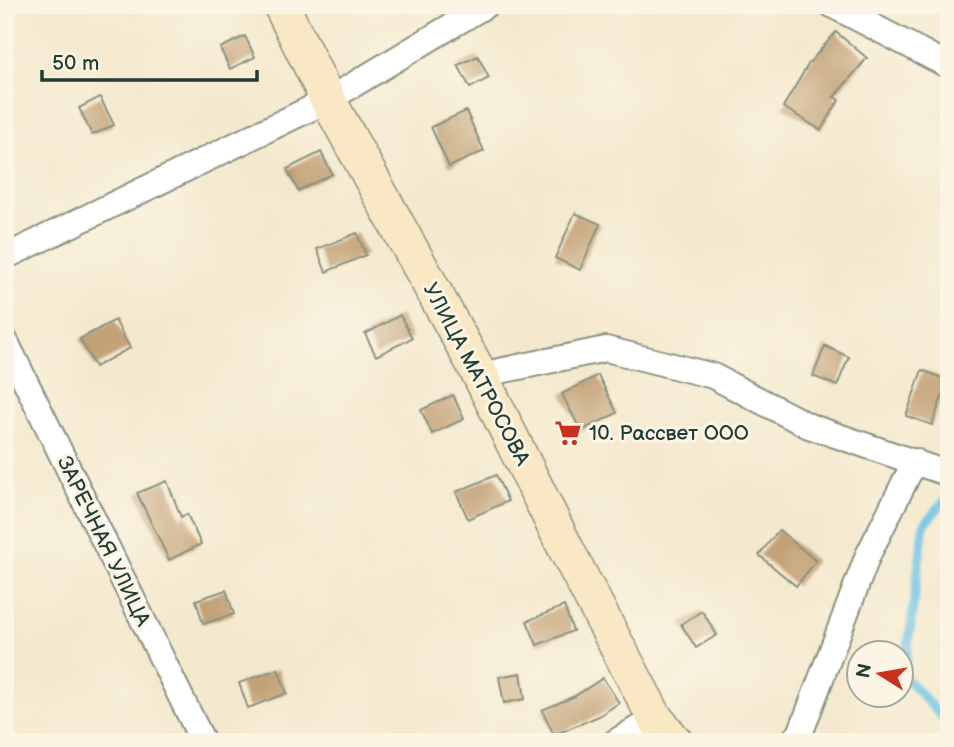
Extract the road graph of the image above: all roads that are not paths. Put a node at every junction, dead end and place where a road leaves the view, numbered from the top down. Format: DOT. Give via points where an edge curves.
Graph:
graph roads {
  1 [pos="281,5"];
  2 [pos="485,5"];
  3 [pos="832,5"];
  4 [pos="949,66"];
  5 [pos="328,100"];
  6 [pos="5,257"];
  7 [pos="5,340"];
  8 [pos="480,375"];
  9 [pos="915,461"];
  10 [pos="949,474"];
  11 [pos="665,730"];
  12 [pos="203,742"];
  13 [pos="615,742"];
  14 [pos="791,742"];
  1 -- 5 [label="main road, УЛИЦА МАТРОСОВА"];
  2 -- 5 [label="street"];
  3 -- 4 [label="street"];
  5 -- 6 [label="street"];
  5 -- 8 [label="main road, УЛИЦА МАТРОСОВА"];
  7 -- 12 [label="street, ЗАРЕЧНАЯ УЛИЦА"];
  8 -- 9 [label="street" via="606,349 713,376 809,426"];
  8 -- 11 [label="main road, УЛИЦА МАТРОСОВА" via="566,549"];
  9 -- 10 [label="street"];
  9 -- 14 [label="street" via="868,555 800,734"];
  11 -- 13 [label="street"];
}
